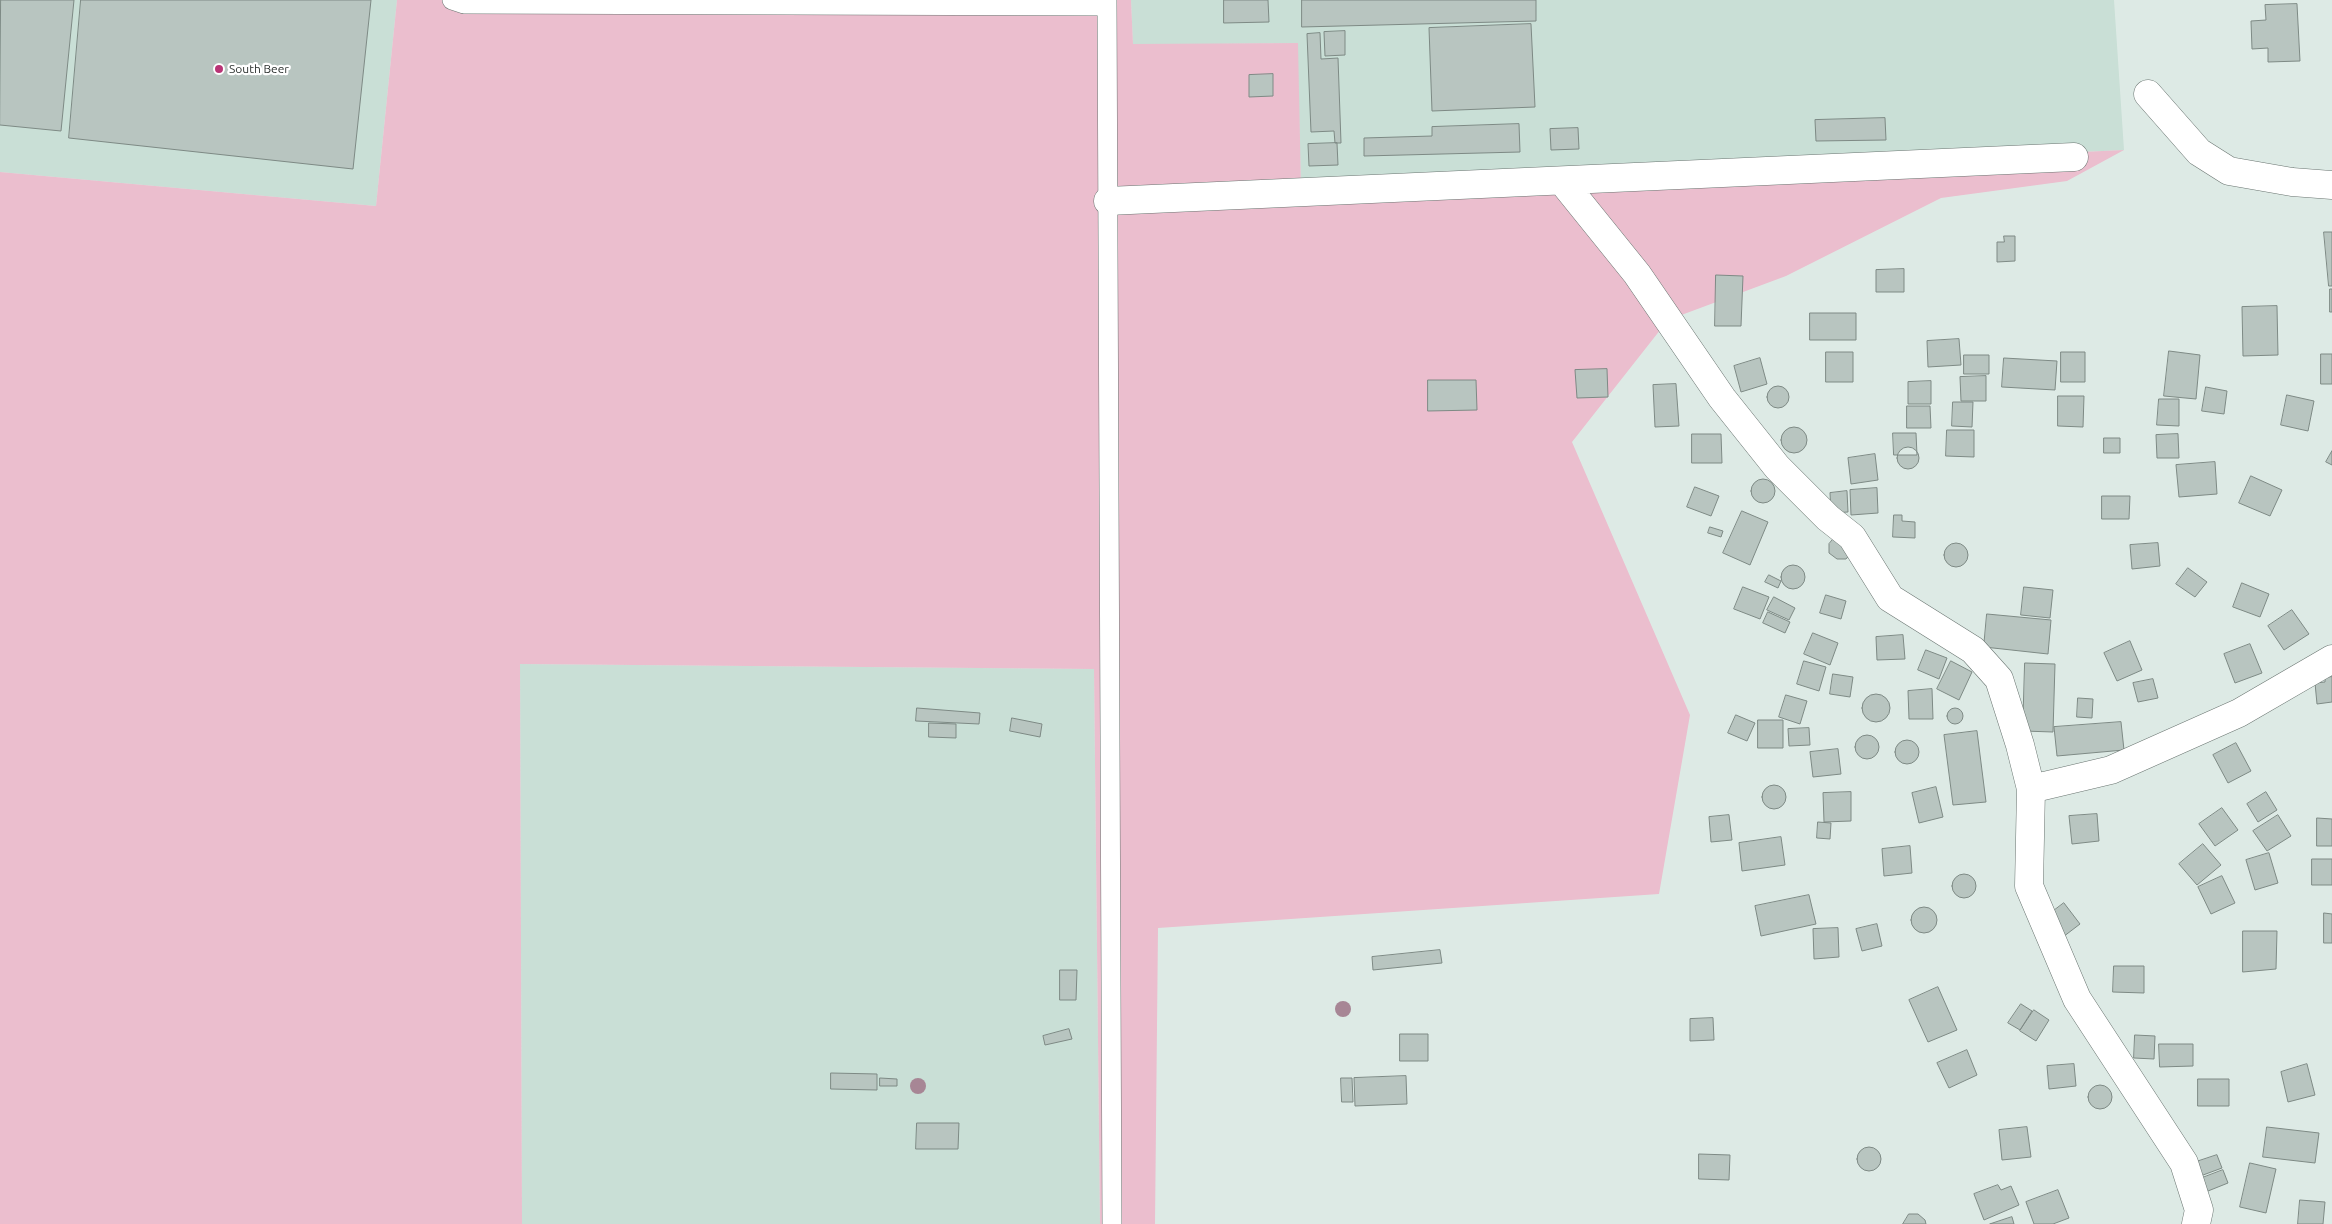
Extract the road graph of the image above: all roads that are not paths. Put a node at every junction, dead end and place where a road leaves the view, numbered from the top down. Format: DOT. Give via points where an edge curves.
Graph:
graph roads {
  1 [pos="452,0"];
  2 [pos="1107,3"];
  3 [pos="2148,94"];
  4 [pos="2074,158"];
  5 [pos="1562,181"];
  6 [pos="2332,185"];
  7 [pos="1108,201"];
  8 [pos="2332,659"];
  9 [pos="2031,789"];
  10 [pos="1112,1224"];
  11 [pos="2196,1224"];
  1 -- 2 [label="lane" via="464,4"];
  2 -- 7 [label="lane"];
  3 -- 6 [label="street" via="2199,152 2230,171"];
  4 -- 5 [label="street"];
  5 -- 7 [label="street"];
  5 -- 9 [label="street" via="1637,274 1722,398 1777,467 1852,537 1890,598 1973,650 1999,679"];
  7 -- 10 [label="lane"];
  8 -- 9 [label="street" via="2239,713 2111,770"];
  9 -- 11 [label="street" via="2029,886 2077,999 2184,1163 2199,1210"];
}
